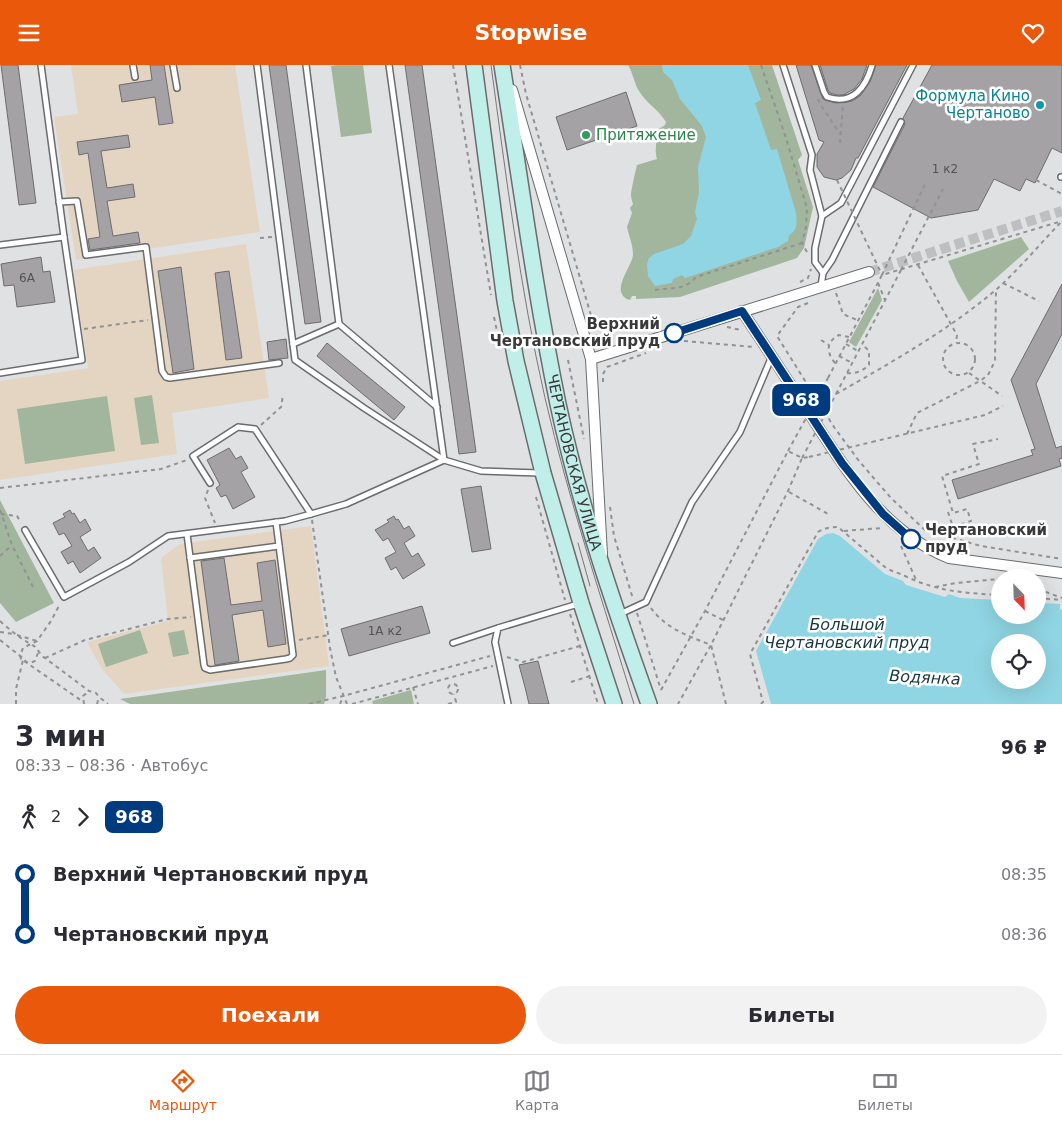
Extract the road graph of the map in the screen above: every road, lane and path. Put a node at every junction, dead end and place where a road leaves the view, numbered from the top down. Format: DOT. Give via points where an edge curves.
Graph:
graph roads {
  1 [pos="42,65"];
  2 [pos="133,65"];
  3 [pos="173,65"];
  4 [pos="257,65"];
  5 [pos="306,65"];
  6 [pos="389,65"];
  7 [pos="474,65"];
  8 [pos="503,65"];
  9 [pos="520,65"];
  10 [pos="765,65"];
  11 [pos="783,65"];
  12 [pos="815,65"];
  13 [pos="872,65"];
  14 [pos="913,65"];
  15 [pos="761,66"];
  16 [pos="135,77"];
  17 [pos="177,88"];
  18 [pos="844,99"];
  19 [pos="820,104"];
  20 [pos="901,122"];
  21 [pos="841,135"];
  22 [pos="840,143"];
  23 [pos="837,179"];
  24 [pos="1036,180"];
  25 [pos="926,182"];
  26 [pos="943,189"];
  27 [pos="1062,194"];
  28 [pos="59,203"];
  29 [pos="822,216"];
  30 [pos="279,236"];
  31 [pos="64,237"];
  32 [pos="260,238"];
  33 [pos="802,243"];
  34 [pos="0,245"];
  35 [pos="815,264"];
  36 [pos="918,265"];
  37 [pos="901,270"];
  38 [pos="869,272"];
  39 [pos="823,273"];
  40 [pos="882,275"];
  41 [pos="798,283"];
  42 [pos="878,283"];
  43 [pos="1003,283"];
  44 [pos="821,287"];
  45 [pos="996,289"];
  46 [pos="655,290"];
  47 [pos="844,291"];
  48 [pos="885,300"];
  49 [pos="1039,301"];
  50 [pos="810,302"];
  51 [pos="742,311"];
  52 [pos="156,319"];
  53 [pos="858,320"];
  54 [pos="339,324"];
  55 [pos="950,325"];
  56 [pos="724,327"];
  57 [pos="78,329"];
  58 [pos="743,331"];
  59 [pos="849,337"];
  60 [pos="690,338"];
  61 [pos="821,340"];
  62 [pos="752,341"];
  63 [pos="956,343"];
  64 [pos="293,344"];
  65 [pos="846,344"];
  66 [pos="862,344"];
  67 [pos="829,345"];
  68 [pos="654,351"];
  69 [pos="858,351"];
  70 [pos="604,355"];
  71 [pos="772,356"];
  72 [pos="839,356"];
  73 [pos="591,359"];
  74 [pos="568,361"];
  75 [pos="279,363"];
  76 [pos="852,363"];
  77 [pos="835,364"];
  78 [pos="608,367"];
  79 [pos="0,373"];
  80 [pos="847,373"];
  81 [pos="969,373"];
  82 [pos="980,381"];
  83 [pos="603,389"];
  84 [pos="836,394"];
  85 [pos="283,395"];
  86 [pos="1002,396"];
  87 [pos="576,398"];
  88 [pos="1003,406"];
  89 [pos="437,407"];
  90 [pos="255,429"];
  91 [pos="906,434"];
  92 [pos="998,439"];
  93 [pos="788,451"];
  94 [pos="193,457"];
  95 [pos="802,458"];
  96 [pos="444,460"];
  97 [pos="543,473"];
  98 [pos="210,483"];
  99 [pos="0,488"];
  100 [pos="788,491"];
  101 [pos="610,502"];
  102 [pos="0,510"];
  103 [pos="948,512"];
  104 [pos="1,514"];
  105 [pos="311,514"];
  106 [pos="830,515"];
  107 [pos="213,518"];
  108 [pos="276,522"];
  109 [pos="882,528"];
  110 [pos="25,529"];
  111 [pos="843,531"];
  112 [pos="187,534"];
  113 [pos="12,545"];
  114 [pos="279,546"];
  115 [pos="901,546"];
  116 [pos="0,556"];
  117 [pos="190,558"];
  118 [pos="1062,559"];
  119 [pos="603,570"];
  120 [pos="1062,573"];
  121 [pos="991,580"];
  122 [pos="917,582"];
  123 [pos="33,587"];
  124 [pos="934,587"];
  125 [pos="1046,592"];
  126 [pos="991,595"];
  127 [pos="64,597"];
  128 [pos="1046,598"];
  129 [pos="1062,599"];
  130 [pos="646,602"];
  131 [pos="581,603"];
  132 [pos="635,608"];
  133 [pos="705,611"];
  134 [pos="617,615"];
  135 [pos="198,616"];
  136 [pos="723,620"];
  137 [pos="0,621"];
  138 [pos="498,629"];
  139 [pos="0,631"];
  140 [pos="14,634"];
  141 [pos="329,635"];
  142 [pos="690,636"];
  143 [pos="0,640"];
  144 [pos="37,641"];
  145 [pos="292,641"];
  146 [pos="453,643"];
  147 [pos="30,645"];
  148 [pos="711,645"];
  149 [pos="580,646"];
  150 [pos="38,653"];
  151 [pos="498,653"];
  152 [pos="20,656"];
  153 [pos="45,658"];
  154 [pos="24,660"];
  155 [pos="27,663"];
  156 [pos="500,664"];
  157 [pos="590,676"];
  158 [pos="450,678"];
  159 [pos="571,682"];
  160 [pos="451,685"];
  161 [pos="413,687"];
  162 [pos="89,691"];
  163 [pos="454,694"];
  164 [pos="343,696"];
  165 [pos="99,697"];
  166 [pos="83,703"];
  167 [pos="763,703"];
  168 [pos="16,704"];
  169 [pos="97,704"];
  170 [pos="108,704"];
  171 [pos="309,704"];
  172 [pos="340,704"];
  173 [pos="347,704"];
  174 [pos="352,704"];
  175 [pos="418,704"];
  176 [pos="448,704"];
  177 [pos="508,704"];
  178 [pos="614,704"];
  179 [pos="649,704"];
  180 [pos="678,704"];
  181 [pos="726,704"];
  1 -- 28 [label="lane"];
  2 -- 16 [label="lane"];
  3 -- 17 [label="lane"];
  4 -- 30 [label="lane"];
  5 -- 54 [label="lane"];
  6 -- 89 [label="lane"];
  7 -- 97 [label="main road, ЧЕРТАНОВСКАЯ УЛИЦА" via="505,301"];
  8 -- 73 [label="street"];
  8 -- 119 [label="main road, ЧЕРТАНОВСКАЯ УЛИЦА" via="558,404"];
  9 -- 70 [label="path"];
  10 -- 15 [label="path"];
  11 -- 29 [label="lane" via="812,155 810,171"];
  12 -- 18 [label="lane" via="827,97"];
  13 -- 18 [label="lane" via="859,92"];
  14 -- 29 [label="lane" via="841,203"];
  15 -- 33 [label="path" via="807,208"];
  18 -- 21 [label="path"];
  19 -- 21 [label="path"];
  20 -- 39 [label="lane"];
  21 -- 22 [label="path"];
  23 -- 40 [label="path, bridge"];
  24 -- 27 [label="path"];
  25 -- 40 [label="path, bridge"];
  26 -- 37 [label="path, bridge"];
  28 -- 31 [label="lane"];
  28 -- 52 [label="lane" via="77,201 86,255 146,247"];
  29 -- 35 [label="lane"];
  30 -- 32 [label="path"];
  30 -- 64 [label="lane"];
  31 -- 34 [label="lane"];
  31 -- 57 [label="lane"];
  33 -- 35 [label="path"];
  33 -- 46 [label="path" via="696,277 685,287"];
  35 -- 39 [label="lane"];
  35 -- 41 [label="path" via="808,278"];
  36 -- 37 [label="path"];
  36 -- 43 [label="path" via="1062,221"];
  36 -- 55 [label="path"];
  37 -- 40 [label="path"];
  37 -- 48 [label="path"];
  38 -- 44 [label="street"];
  39 -- 44 [label="lane"];
  40 -- 42 [label="path"];
  42 -- 48 [label="path"];
  42 -- 53 [label="path"];
  43 -- 45 [label="path"];
  43 -- 49 [label="path"];
  44 -- 51 [label="street"];
  45 -- 55 [label="path"];
  45 -- 82 [label="path" via="995,361 988,375"];
  47 -- 53 [label="path" via="836,293 843,314"];
  48 -- 66 [label="path"];
  50 -- 118 [label="path" via="798,307 777,336 834,427 891,498 925,530 981,546"];
  51 -- 70 [label="street"];
  51 -- 71 [label="street"];
  52 -- 57 [label="path"];
  52 -- 75 [label="lane" via="162,371 166,377"];
  53 -- 59 [label="path"];
  54 -- 64 [label="lane"];
  54 -- 89 [label="lane"];
  55 -- 63 [label="path" via="956,335"];
  55 -- 84 [label="path"];
  56 -- 58 [label="path"];
  57 -- 79 [label="lane" via="82,360"];
  59 -- 65 [label="path"];
  59 -- 67 [label="path" via="839,335"];
  60 -- 62 [label="path" via="682,341 756,347"];
  61 -- 67 [label="path"];
  63 -- 81 [label="path" via="968,345 975,355"];
  63 -- 81 [label="path" via="950,345 943,356 946,369 956,375"];
  64 -- 96 [label="lane" via="295,360"];
  65 -- 69 [label="path"];
  65 -- 72 [label="path"];
  66 -- 69 [label="path"];
  66 -- 80 [label="path" via="869,351 869,365"];
  67 -- 77 [label="path" via="829,354"];
  68 -- 78 [label="path"];
  69 -- 76 [label="path"];
  70 -- 73 [label="street"];
  70 -- 78 [label="path"];
  71 -- 120 [label="street" via="856,482 906,536 949,558"];
  71 -- 130 [label="lane" via="740,432 692,502"];
  72 -- 76 [label="path"];
  72 -- 77 [label="path"];
  73 -- 119 [label="street"];
  74 -- 87 [label="path"];
  76 -- 80 [label="path"];
  77 -- 93 [label="path, bridge"];
  78 -- 83 [label="path"];
  80 -- 84 [label="path"];
  81 -- 82 [label="path"];
  82 -- 86 [label="path"];
  82 -- 91 [label="path" via="917,413"];
  84 -- 95 [label="path, bridge"];
  85 -- 90 [label="path" via="282,407"];
  88 -- 91 [label="path" via="985,415"];
  89 -- 96 [label="lane"];
  90 -- 94 [label="lane" via="238,427"];
  90 -- 105 [label="lane"];
  91 -- 95 [label="path, bridge"];
  92 -- 103 [label="path" via="973,444 979,464 942,476 953,513 967,509 971,521 953,527"];
  93 -- 95 [label="path"];
  93 -- 133 [label="path"];
  94 -- 98 [label="lane"];
  94 -- 99 [label="path" via="161,469"];
  95 -- 100 [label="path"];
  96 -- 97 [label="lane" via="481,471"];
  96 -- 105 [label="lane" via="346,504"];
  97 -- 131 [label="main road, ЧЕРТАНОВСКАЯ УЛИЦА"];
  98 -- 107 [label="path" via="205,498"];
  100 -- 106 [label="path"];
  100 -- 136 [label="path"];
  101 -- 132 [label="path" via="614,536"];
  102 -- 104 [label="path"];
  104 -- 110 [label="path" via="17,516"];
  104 -- 113 [label="path"];
  105 -- 108 [label="lane"];
  105 -- 141 [label="path"];
  108 -- 112 [label="lane"];
  108 -- 114 [label="lane"];
  109 -- 111 [label="path"];
  110 -- 127 [label="lane"];
  111 -- 122 [label="path" via="886,568"];
  111 -- 167 [label="path" via="829,527 818,532 750,654"];
  112 -- 117 [label="lane"];
  112 -- 127 [label="lane" via="168,536 129,562"];
  113 -- 116 [label="path"];
  113 -- 123 [label="path"];
  114 -- 117 [label="lane"];
  114 -- 145 [label="lane"];
  115 -- 122 [label="path"];
  117 -- 135 [label="lane"];
  119 -- 134 [label="main road, ЧЕРТАНОВСКАЯ УЛИЦА"];
  121 -- 124 [label="path"];
  122 -- 124 [label="path"];
  124 -- 126 [label="path"];
  125 -- 129 [label="path"];
  127 -- 144 [label="path"];
  128 -- 129 [label="path"];
  130 -- 132 [label="lane"];
  130 -- 142 [label="path" via="666,625"];
  131 -- 138 [label="lane"];
  131 -- 178 [label="main road, ЧЕРТАНОВСКАЯ УЛИЦА"];
  132 -- 134 [label="lane"];
  132 -- 142 [label="path" via="661,690"];
  133 -- 136 [label="path"];
  133 -- 142 [label="path"];
  134 -- 179 [label="main road, ЧЕРТАНОВСКАЯ УЛИЦА"];
  135 -- 145 [label="lane" via="207,669 290,658"];
  135 -- 153 [label="path" via="168,619 86,640"];
  136 -- 148 [label="path"];
  137 -- 140 [label="path"];
  138 -- 146 [label="lane"];
  138 -- 151 [label="lane" via="495,642"];
  139 -- 140 [label="path"];
  140 -- 144 [label="path"];
  140 -- 147 [label="path"];
  141 -- 145 [label="path"];
  141 -- 164 [label="path" via="336,677"];
  142 -- 148 [label="path"];
  143 -- 152 [label="path"];
  144 -- 147 [label="path"];
  147 -- 150 [label="path"];
  147 -- 152 [label="path" via="22,648"];
  148 -- 180 [label="path"];
  148 -- 181 [label="path"];
  149 -- 151 [label="path" via="523,662"];
  150 -- 153 [label="path"];
  150 -- 155 [label="path" via="35,661"];
  151 -- 156 [label="lane"];
  151 -- 164 [label="path"];
  152 -- 154 [label="path"];
  153 -- 162 [label="path"];
  154 -- 155 [label="path"];
  154 -- 168 [label="path" via="16,689"];
  155 -- 166 [label="path"];
  156 -- 158 [label="path"];
  156 -- 177 [label="lane"];
  157 -- 159 [label="path"];
  158 -- 160 [label="path"];
  158 -- 161 [label="path"];
  160 -- 163 [label="path" via="448,691"];
  160 -- 163 [label="path" via="458,689"];
  161 -- 174 [label="path"];
  161 -- 175 [label="path"];
  162 -- 165 [label="path"];
  162 -- 166 [label="path" via="83,696"];
  163 -- 176 [label="path" via="456,701"];
  164 -- 171 [label="path"];
  164 -- 172 [label="path"];
  164 -- 173 [label="path"];
  165 -- 169 [label="path"];
  165 -- 170 [label="path"];
}
